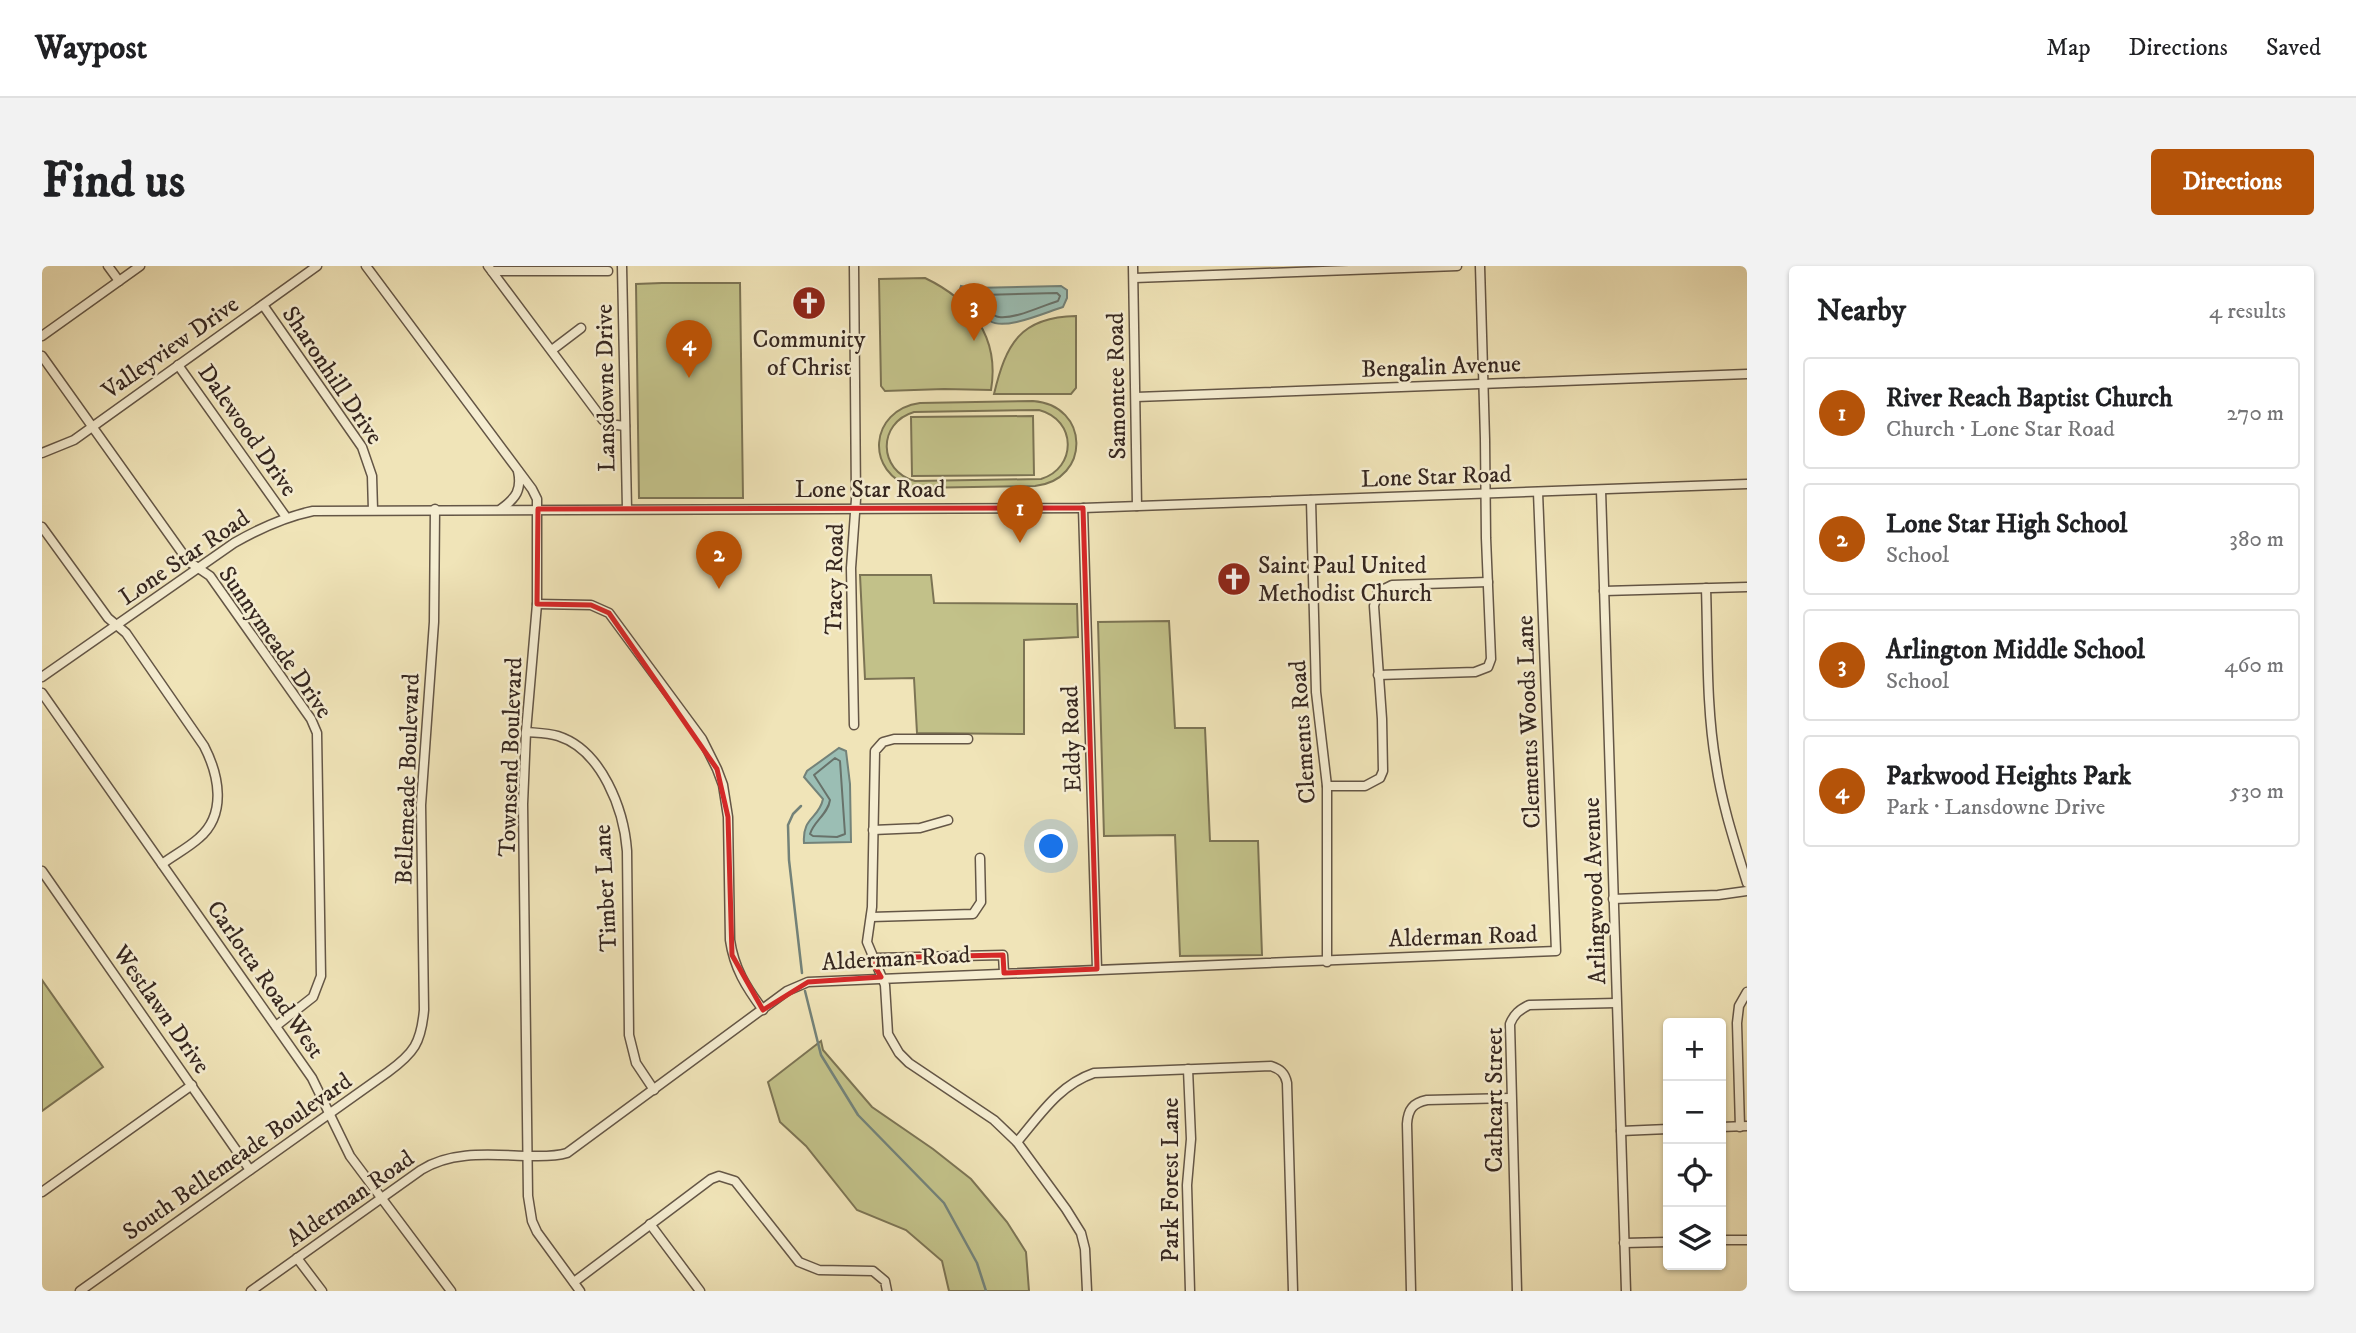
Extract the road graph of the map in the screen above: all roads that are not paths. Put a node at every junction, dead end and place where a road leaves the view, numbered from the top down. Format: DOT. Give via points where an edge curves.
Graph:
graph roads {
  1 [pos="108,266"];
  2 [pos="140,266"];
  3 [pos="317,266"];
  4 [pos="366,266"];
  5 [pos="622,266"];
  6 [pos="854,266"];
  7 [pos="1133,266"];
  8 [pos="1457,266"];
  9 [pos="1480,266"];
  10 [pos="490,269"];
  11 [pos="608,271"];
  12 [pos="1134,278"];
  13 [pos="119,281"];
  14 [pos="263,304"];
  15 [pos="581,328"];
  16 [pos="42,336"];
  17 [pos="552,350"];
  18 [pos="42,356"];
  19 [pos="178,365"];
  20 [pos="1747,374"];
  21 [pos="1484,384"];
  22 [pos="1136,397"];
  23 [pos="92,426"];
  24 [pos="625,426"];
  25 [pos="42,453"];
  26 [pos="517,468"];
  27 [pos="1747,484"];
  28 [pos="1601,490"];
  29 [pos="1538,492"];
  30 [pos="1485,494"];
  31 [pos="1311,500"];
  32 [pos="1137,506"];
  33 [pos="855,508"];
  34 [pos="1083,508"];
  35 [pos="435,509"];
  36 [pos="538,509"];
  37 [pos="627,509"];
  38 [pos="373,510"];
  39 [pos="500,510"];
  40 [pos="286,517"];
  41 [pos="42,527"];
  42 [pos="198,568"];
  43 [pos="1489,583"];
  44 [pos="1747,587"];
  45 [pos="1706,588"];
  46 [pos="1604,592"];
  47 [pos="537,604"];
  48 [pos="116,626"];
  49 [pos="1378,675"];
  50 [pos="42,677"];
  51 [pos="42,693"];
  52 [pos="854,725"];
  53 [pos="526,732"];
  54 [pos="968,739"];
  55 [pos="1327,786"];
  56 [pos="948,820"];
  57 [pos="873,830"];
  58 [pos="980,858"];
  59 [pos="162,864"];
  60 [pos="42,871"];
  61 [pos="1747,883"];
  62 [pos="1747,891"];
  63 [pos="1613,899"];
  64 [pos="871,917"];
  65 [pos="1556,951"];
  66 [pos="875,961"];
  67 [pos="1327,962"];
  68 [pos="1097,969"];
  69 [pos="1004,973"];
  70 [pos="881,977"];
  71 [pos="1747,992"];
  72 [pos="1616,1003"];
  73 [pos="762,1010"];
  74 [pos="276,1026"];
  75 [pos="414,1049"];
  76 [pos="1188,1069"];
  77 [pos="192,1085"];
  78 [pos="654,1090"];
  79 [pos="1511,1098"];
  80 [pos="329,1113"];
  81 [pos="1726,1127"];
  82 [pos="1744,1127"];
  83 [pos="1663,1129"];
  84 [pos="1620,1131"];
  85 [pos="1017,1142"];
  86 [pos="528,1156"];
  87 [pos="250,1170"];
  88 [pos="42,1192"];
  89 [pos="382,1198"];
  90 [pos="650,1224"];
  91 [pos="1726,1240"];
  92 [pos="1747,1240"];
  93 [pos="1663,1242"];
  94 [pos="1624,1243"];
  95 [pos="298,1258"];
  96 [pos="574,1282"];
  97 [pos="80,1291"];
  98 [pos="251,1291"];
  99 [pos="322,1291"];
  100 [pos="451,1291"];
  101 [pos="580,1291"];
  102 [pos="700,1291"];
  103 [pos="887,1291"];
  104 [pos="1087,1291"];
  105 [pos="1190,1291"];
  106 [pos="1293,1291"];
  107 [pos="1411,1291"];
  108 [pos="1517,1291"];
  109 [pos="1626,1291"];
  1 -- 13 [label="street"];
  2 -- 13 [label="street"];
  3 -- 14 [label="street, Valleyview Drive"];
  4 -- 26 [label="street, Townsend Boulevard"];
  5 -- 24 [label="street, Lansdowne Drive"];
  6 -- 33 [label="street, Tracy Road"];
  7 -- 12 [label="street, Samontee Road"];
  8 -- 12 [label="street"];
  9 -- 21 [label="street"];
  10 -- 11 [label="street"];
  10 -- 17 [label="street"];
  12 -- 22 [label="street, Samontee Road"];
  13 -- 16 [label="street"];
  14 -- 19 [label="street, Valleyview Drive"];
  14 -- 38 [label="street, Sharonhill Drive" via="362,447 372,475"];
  15 -- 17 [label="street"];
  17 -- 24 [label="street" via="603,420"];
  18 -- 23 [label="street, Sunnymeade Drive"];
  19 -- 23 [label="street, Valleyview Drive"];
  19 -- 40 [label="street, Dalewood Drive"];
  20 -- 21 [label="street, Bengalin Avenue"];
  21 -- 22 [label="street, Bengalin Avenue"];
  21 -- 30 [label="street"];
  22 -- 32 [label="street, Samontee Road"];
  23 -- 25 [label="street, Valleyview Drive" via="74,440"];
  23 -- 42 [label="street, Sunnymeade Drive" via="188,561"];
  24 -- 37 [label="street, Lansdowne Drive"];
  26 -- 36 [label="street, Townsend Boulevard" via="532,489"];
  26 -- 39 [label="street" via="517,494"];
  27 -- 28 [label="street, Lone Star Road"];
  28 -- 29 [label="street, Lone Star Road"];
  28 -- 46 [label="street, Arlingwood Avenue"];
  29 -- 30 [label="street, Lone Star Road"];
  29 -- 65 [label="street, Clements Woods Lane"];
  30 -- 31 [label="street, Lone Star Road"];
  30 -- 43 [label="street"];
  31 -- 32 [label="street, Lone Star Road"];
  31 -- 55 [label="street, Clements Road" via="1316,692"];
  32 -- 34 [label="street, Lone Star Road"];
  33 -- 34 [label="street, Lone Star Road"];
  33 -- 37 [label="street, Lone Star Road"];
  33 -- 52 [label="street, Tracy Road" via="851,568"];
  34 -- 68 [label="street, Eddy Road"];
  35 -- 38 [label="street, Lone Star Road"];
  35 -- 39 [label="street, Lone Star Road"];
  35 -- 75 [label="street, Bellemeade Boulevard" via="434,622 421,805 424,1010"];
  36 -- 37 [label="street, Lone Star Road"];
  36 -- 39 [label="street, Lone Star Road"];
  36 -- 47 [label="street, Townsend Boulevard"];
  38 -- 40 [label="street, Lone Star Road" via="313,511"];
  40 -- 42 [label="street, Lone Star Road" via="263,526"];
  41 -- 48 [label="street"];
  42 -- 48 [label="street, Lone Star Road"];
  42 -- 74 [label="street, Sunnymeade Drive" via="210,576 317,733 321,976 313,997"];
  43 -- 49 [label="street" via="1493,650 1488,667 1475,672"];
  43 -- 49 [label="street" via="1392,586 1378,592 1374,606"];
  44 -- 45 [label="street"];
  45 -- 46 [label="street"];
  45 -- 61 [label="street" via="1716,764"];
  46 -- 63 [label="street, Arlingwood Avenue"];
  47 -- 53 [label="street, Townsend Boulevard"];
  47 -- 73 [label="street" via="591,605 608,613 709,752 727,809 732,955"];
  48 -- 50 [label="street, Lone Star Road"];
  48 -- 59 [label="street" via="204,746 216,774 217,804 209,827"];
  49 -- 55 [label="street" via="1384,762 1380,778 1364,786"];
  51 -- 59 [label="street, Carlotta Road West"];
  53 -- 78 [label="street, Timber Lane" via="558,736 572,743 594,763 616,797 627,851 629,1035 636,1063"];
  53 -- 86 [label="street, Townsend Boulevard"];
  54 -- 57 [label="street" via="894,739 880,745 874,759"];
  55 -- 67 [label="street, Clements Road"];
  56 -- 57 [label="street" via="920,828"];
  57 -- 64 [label="street"];
  58 -- 64 [label="street" via="981,902 973,914"];
  59 -- 74 [label="street, Carlotta Road West"];
  60 -- 77 [label="street, Westlawn Drive"];
  62 -- 63 [label="street"];
  63 -- 72 [label="street, Arlingwood Avenue"];
  64 -- 66 [label="street" via="867,942"];
  65 -- 67 [label="street, Alderman Road"];
  66 -- 69 [label="street" via="1003,956"];
  66 -- 70 [label="street"];
  67 -- 68 [label="street, Alderman Road"];
  68 -- 69 [label="street, Alderman Road"];
  69 -- 70 [label="street, Alderman Road"];
  70 -- 73 [label="street, Alderman Road" via="797,985"];
  70 -- 85 [label="street" via="888,1034 899,1054 994,1120"];
  71 -- 82 [label="street" via="1737,1023"];
  72 -- 79 [label="street, Cathcart Street" via="1519,1009 1510,1024"];
  72 -- 84 [label="street, Arlingwood Avenue"];
  73 -- 78 [label="street, Alderman Road"];
  74 -- 80 [label="street, Carlotta Road West" via="312,1078"];
  75 -- 80 [label="street, South Bellemeade Boulevard"];
  76 -- 85 [label="street" via="1080,1077 1060,1091"];
  76 -- 105 [label="street, Park Forest Lane"];
  76 -- 106 [label="street" via="1270,1066 1282,1072 1287,1083"];
  77 -- 87 [label="street, Westlawn Drive"];
  77 -- 88 [label="street"];
  78 -- 86 [label="street, Alderman Road" via="566,1153"];
  79 -- 107 [label="street" via="1427,1100 1410,1108"];
  79 -- 108 [label="street, Cathcart Street"];
  80 -- 87 [label="street, South Bellemeade Boulevard"];
  80 -- 89 [label="street, Carlotta Road West" via="343,1145"];
  81 -- 82 [label="street"];
  83 -- 84 [label="street"];
  84 -- 94 [label="street, Arlingwood Avenue"];
  85 -- 104 [label="street" via="1081,1233"];
  86 -- 89 [label="street, Alderman Road" via="440,1160"];
  86 -- 96 [label="street, Townsend Boulevard" via="532,1221"];
  87 -- 97 [label="street, South Bellemeade Boulevard"];
  89 -- 95 [label="street, Alderman Road"];
  89 -- 100 [label="street, Carlotta Road West"];
  90 -- 96 [label="street"];
  90 -- 102 [label="street"];
  90 -- 103 [label="street" via="719,1176 735,1181 799,1262 819,1270 873,1271 885,1282"];
  91 -- 92 [label="street"];
  93 -- 94 [label="street"];
  94 -- 109 [label="street, Arlingwood Avenue"];
  95 -- 98 [label="street, Alderman Road"];
  95 -- 99 [label="street"];
  96 -- 101 [label="street, Townsend Boulevard"];
}
